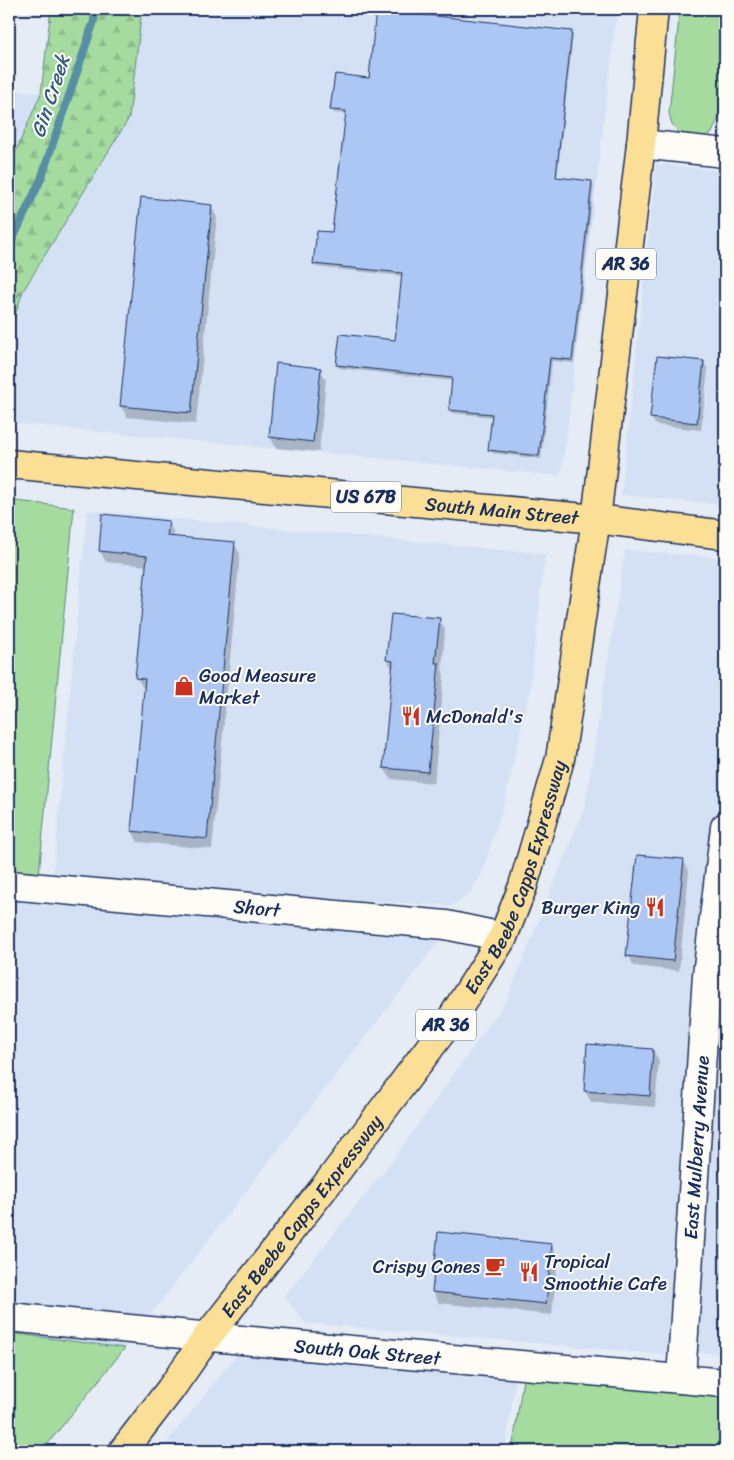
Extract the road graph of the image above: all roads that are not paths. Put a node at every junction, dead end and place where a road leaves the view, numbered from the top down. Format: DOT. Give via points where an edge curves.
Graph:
graph roads {
  1 [pos="654,9"];
  2 [pos="641,144"];
  3 [pos="725,153"];
  4 [pos="9,464"];
  5 [pos="596,519"];
  6 [pos="725,535"];
  7 [pos="725,827"];
  8 [pos="9,885"];
  9 [pos="503,937"];
  10 [pos="9,1316"];
  11 [pos="207,1337"];
  12 [pos="681,1379"];
  13 [pos="725,1383"];
  14 [pos="123,1451"];
  1 -- 2 [label="main road, AR 36"];
  2 -- 3 [label="street"];
  2 -- 5 [label="main road, AR 36"];
  4 -- 5 [label="main road, South Main Street / US 67B"];
  5 -- 6 [label="main road, South Main Street / US 67B"];
  5 -- 9 [label="main road, East Beebe Capps Expressway / AR 36" via="560,759 523,886"];
  7 -- 12 [label="street, East Mulberry Avenue" via="707,975"];
  8 -- 9 [label="street, Short" via="446,925"];
  9 -- 11 [label="main road, East Beebe Capps Expressway / AR 36" via="452,1018"];
  10 -- 11 [label="street, South Oak Street"];
  11 -- 12 [label="street, South Oak Street"];
  11 -- 14 [label="main road, East Beebe Capps Expressway / AR 36"];
  12 -- 13 [label="street, South Oak Street"];
}
